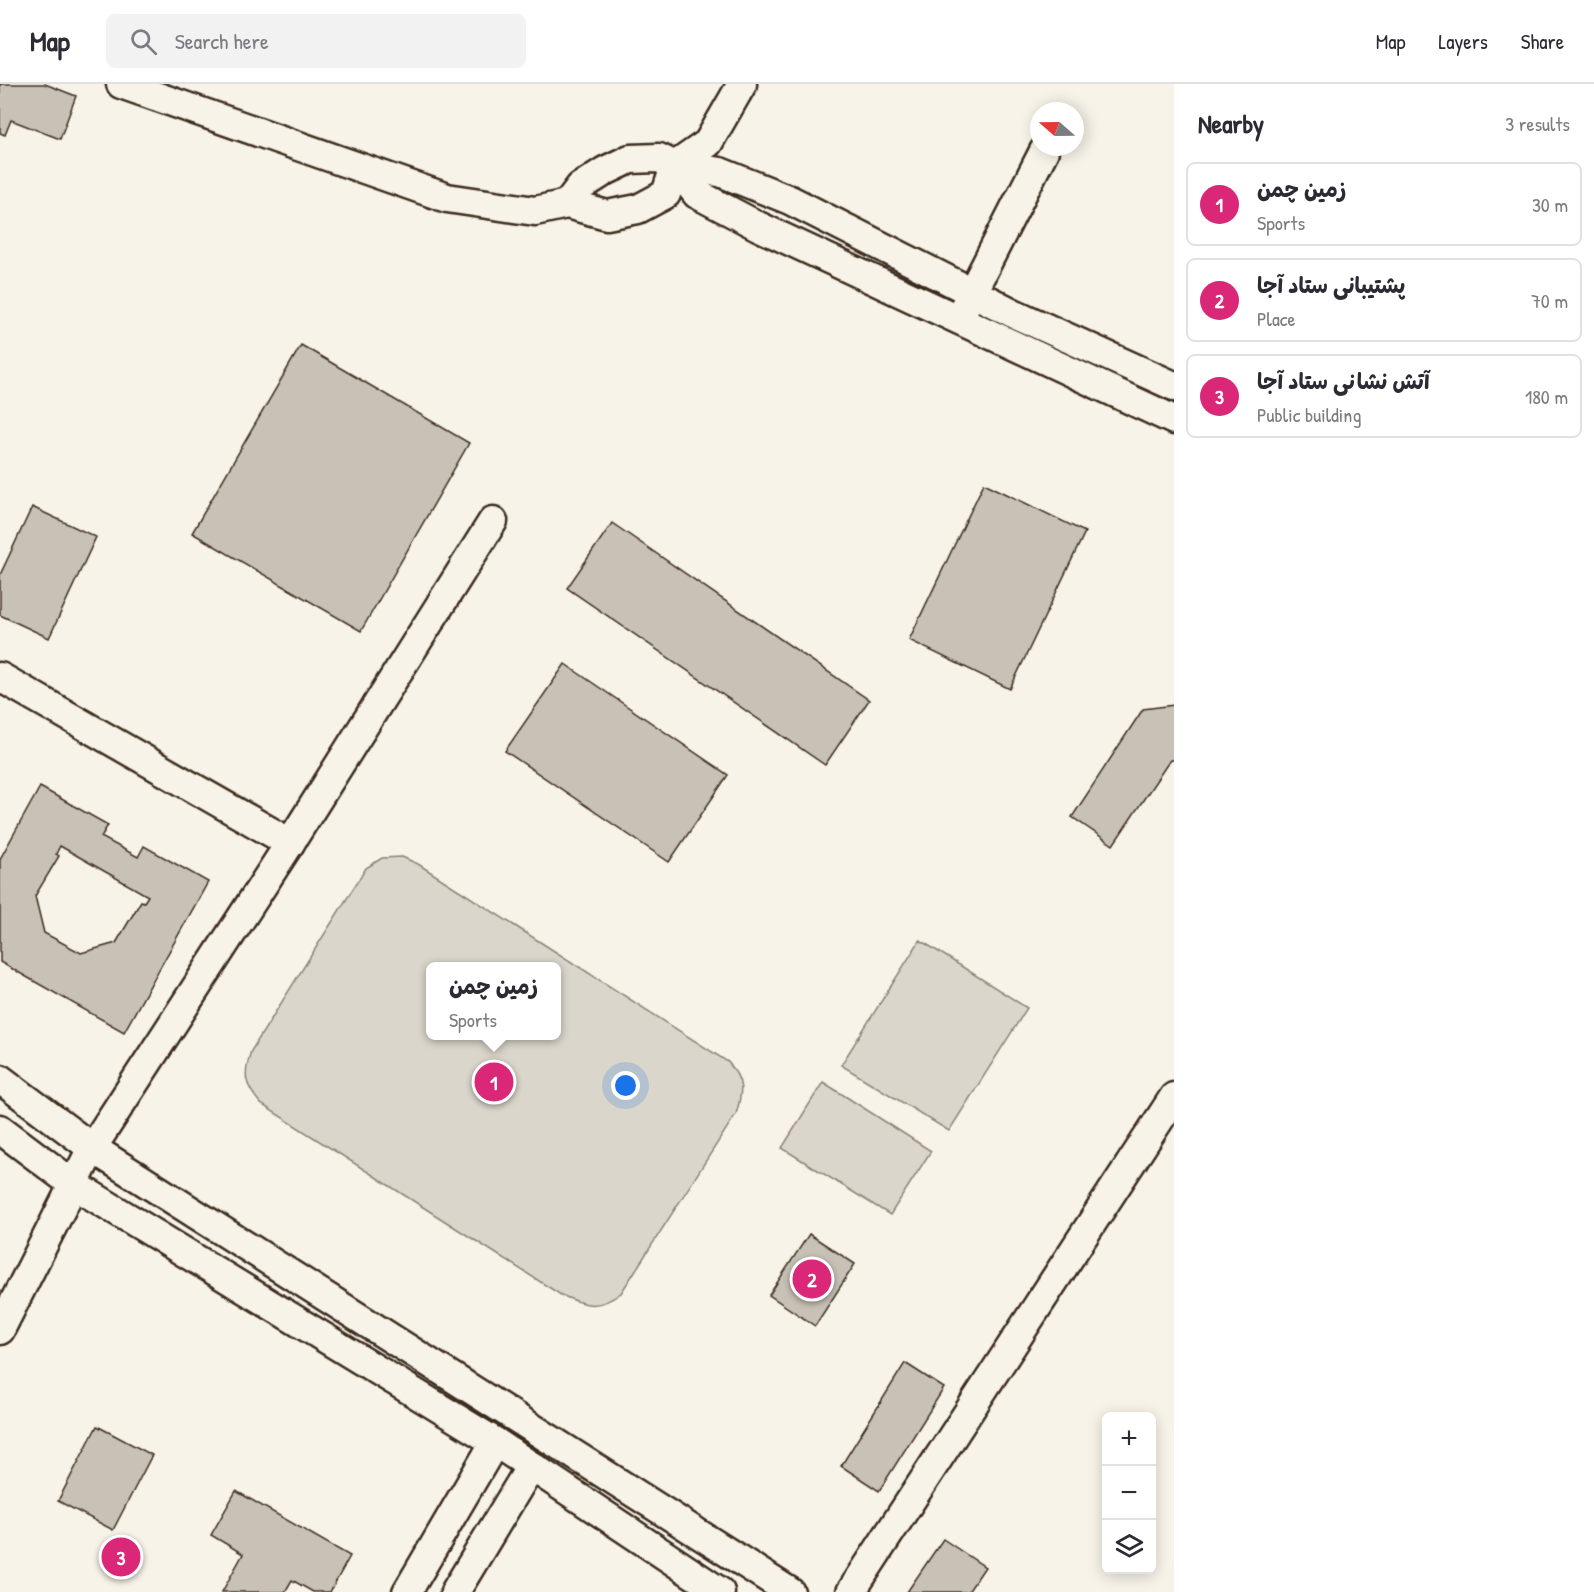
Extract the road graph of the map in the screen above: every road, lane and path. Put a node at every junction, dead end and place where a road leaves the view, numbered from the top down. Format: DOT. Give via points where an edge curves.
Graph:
graph roads {
  1 [pos="121,84"];
  2 [pos="742,84"];
  3 [pos="1041,156"];
  4 [pos="675,166"];
  5 [pos="567,204"];
  6 [pos="972,292"];
  7 [pos="958,320"];
  8 [pos="1174,386"];
  9 [pos="1174,420"];
  10 [pos="493,521"];
  11 [pos="0,677"];
  12 [pos="290,843"];
  13 [pos="0,1078"];
  14 [pos="1174,1097"];
  15 [pos="0,1129"];
  16 [pos="92,1148"];
  17 [pos="73,1184"];
  18 [pos="0,1330"];
  19 [pos="495,1442"];
  20 [pos="531,1466"];
  21 [pos="407,1592"];
  22 [pos="455,1592"];
  23 [pos="720,1592"];
  24 [pos="790,1592"];
  25 [pos="851,1592"];
  1 -- 5 [label="lane" via="447,198 535,211"];
  2 -- 4 [label="lane" via="708,143"];
  3 -- 6 [label="lane"];
  4 -- 5 [label="lane" via="658,158 630,159 580,187"];
  4 -- 5 [label="lane" via="666,194 638,209 607,215"];
  4 -- 6 [label="lane" via="720,172 790,200"];
  4 -- 7 [label="lane" via="697,194"];
  6 -- 7 [label="lane"];
  6 -- 8 [label="lane"];
  7 -- 9 [label="lane"];
  10 -- 12 [label="lane"];
  11 -- 12 [label="lane"];
  12 -- 16 [label="lane"];
  13 -- 16 [label="lane"];
  14 -- 25 [label="lane"];
  15 -- 17 [label="lane"];
  16 -- 17 [label="lane"];
  16 -- 24 [label="lane"];
  17 -- 18 [label="lane"];
  17 -- 19 [label="lane"];
  19 -- 20 [label="lane"];
  19 -- 21 [label="lane"];
  20 -- 22 [label="lane"];
  20 -- 23 [label="lane"];
}
